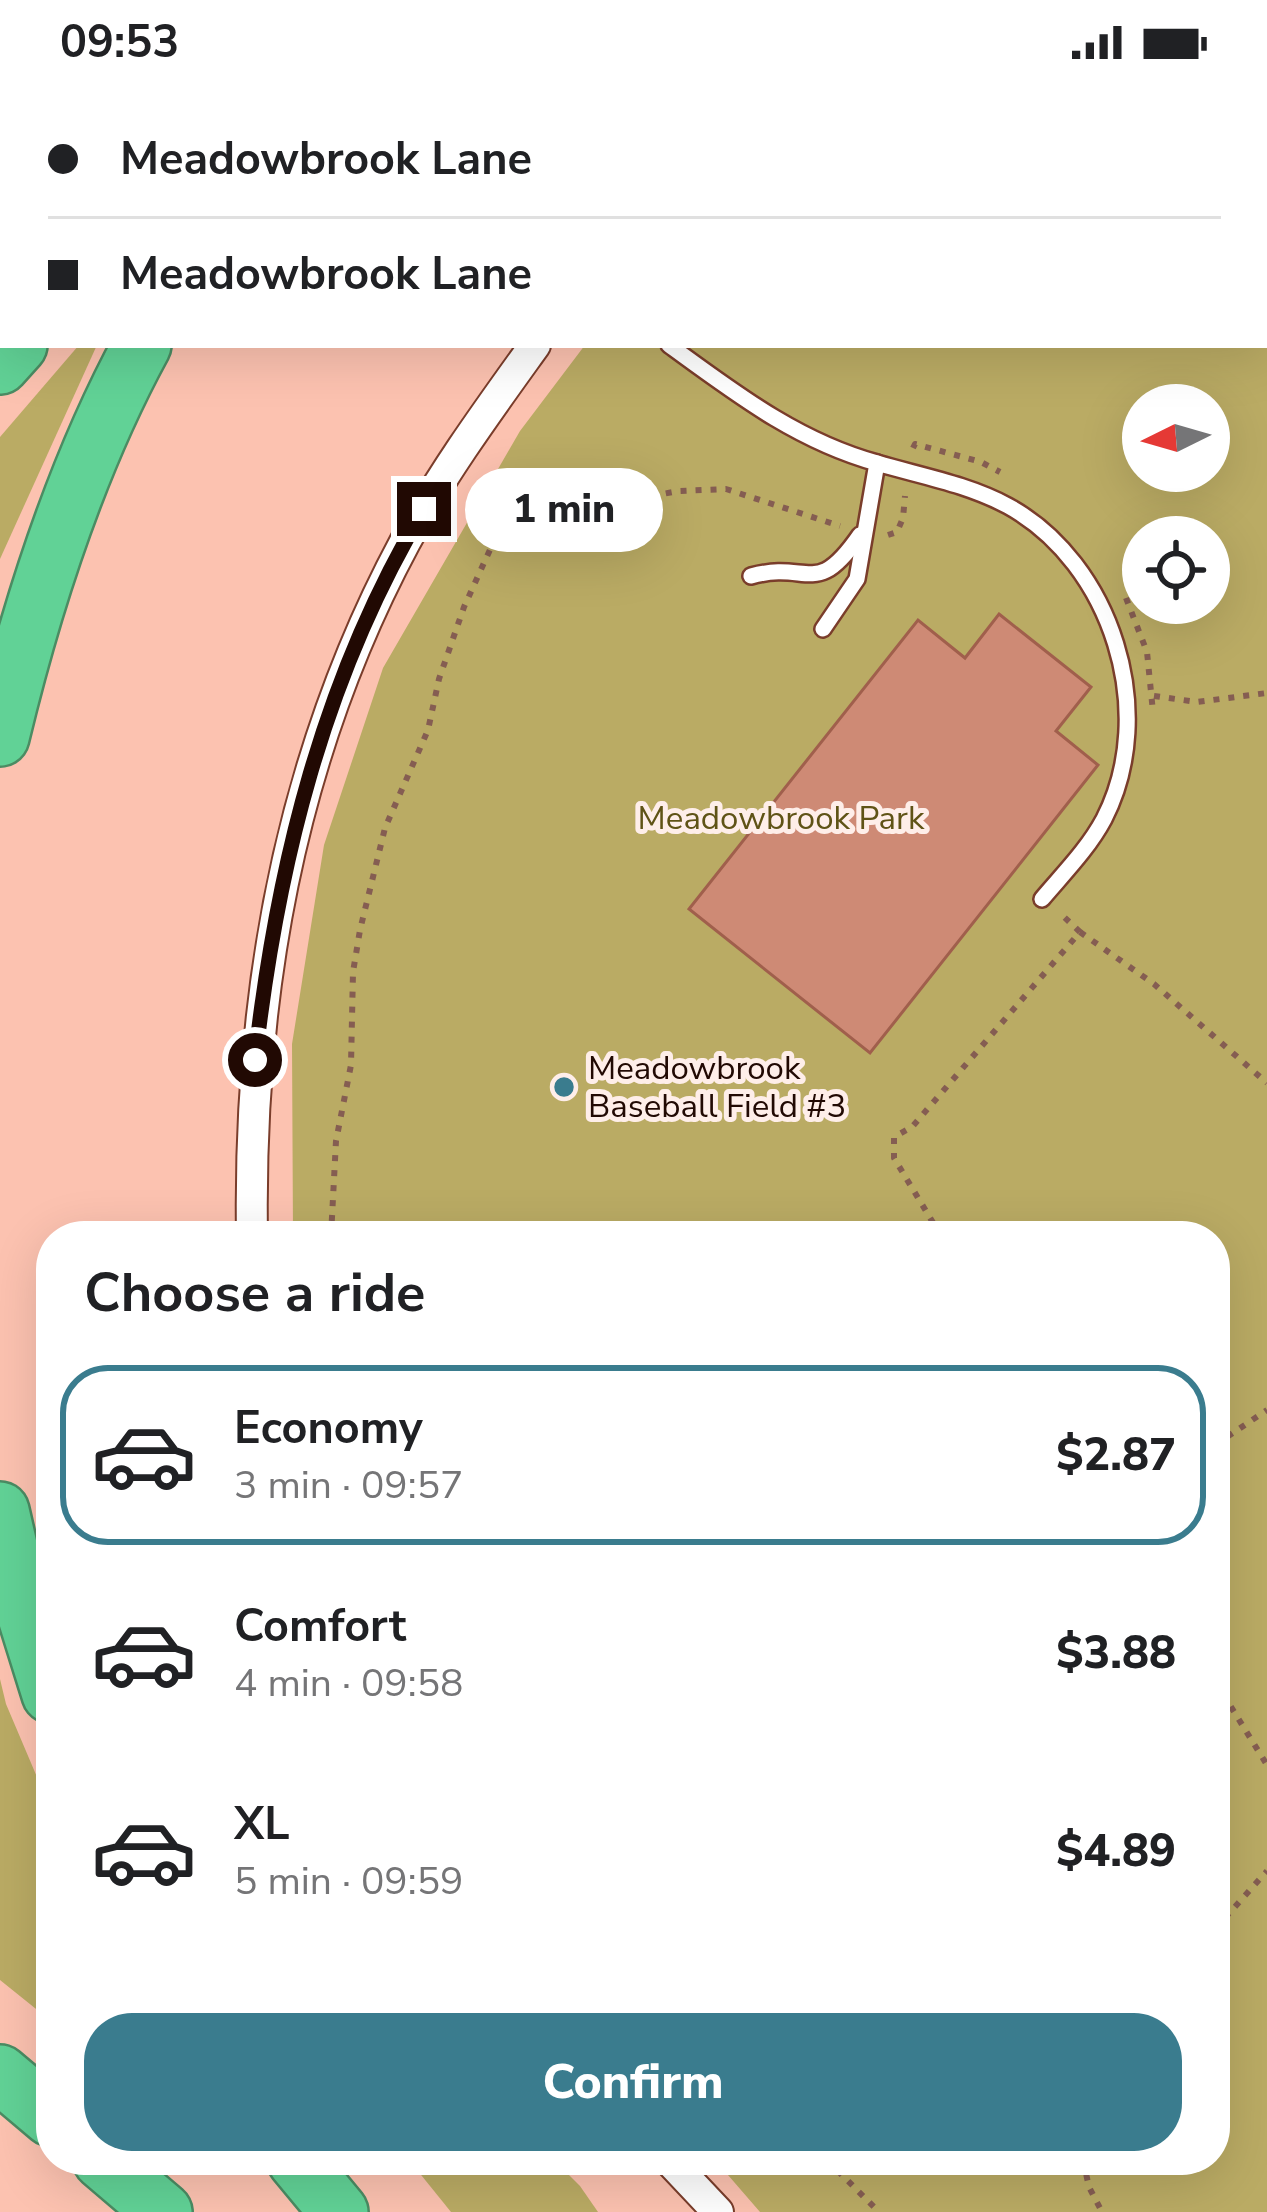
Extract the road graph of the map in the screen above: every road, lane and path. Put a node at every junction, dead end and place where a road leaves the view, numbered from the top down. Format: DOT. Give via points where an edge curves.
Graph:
graph roads {
  1 [pos="141,348"];
  2 [pos="533,348"];
  3 [pos="673,348"];
  4 [pos="877,464"];
  5 [pos="906,472"];
  6 [pos="1011,477"];
  7 [pos="862,532"];
  8 [pos="751,576"];
  9 [pos="1120,588"];
  10 [pos="823,629"];
  11 [pos="1267,693"];
  12 [pos="1154,696"];
  13 [pos="1153,719"];
  14 [pos="0,737"];
  15 [pos="1075,898"];
  16 [pos="1042,899"];
  17 [pos="1080,932"];
  18 [pos="1267,1083"];
  19 [pos="253,1221"];
  20 [pos="332,1221"];
  21 [pos="932,1221"];
  22 [pos="1267,1410"];
  23 [pos="1230,1435"];
  24 [pos="0,1511"];
  25 [pos="36,1646"];
  26 [pos="1230,1705"];
  27 [pos="1267,1765"];
  28 [pos="1267,1871"];
  29 [pos="1230,1912"];
  30 [pos="0,2074"];
  31 [pos="36,2104"];
  32 [pos="120,2175"];
  33 [pos="308,2175"];
  34 [pos="683,2175"];
  35 [pos="842,2175"];
  36 [pos="1086,2175"];
  37 [pos="163,2212"];
  38 [pos="339,2212"];
  39 [pos="718,2212"];
  40 [pos="879,2212"];
  41 [pos="1102,2212"];
  1 -- 14 [label="highway" via="68,510"];
  2 -- 19 [label="street" via="405,541 362,630 302,793 255,1060"];
  3 -- 4 [label="lane" via="800,435"];
  4 -- 5 [label="lane"];
  4 -- 7 [label="lane"];
  5 -- 6 [label="path" via="915,444"];
  5 -- 7 [label="path" via="897,532"];
  5 -- 16 [label="lane" via="972,489 1059,542 1106,617 1119,655 1126,739 1118,785 1103,820"];
  7 -- 8 [label="lane" via="825,574"];
  7 -- 10 [label="lane" via="857,579"];
  7 -- 20 [label="path" via="726,489 578,510 508,510 464,607 428,730 385,828 353,973 355,1021"];
  9 -- 12 [label="path" via="1147,652"];
  11 -- 12 [label="path" via="1197,702"];
  12 -- 13 [label="path"];
  15 -- 17 [label="path" via="1061,915"];
  17 -- 18 [label="path" via="1154,984"];
  17 -- 21 [label="path" via="912,1127 894,1137 894,1158"];
  22 -- 23 [label="path"];
  24 -- 25 [label="highway"];
  26 -- 27 [label="path"];
  28 -- 29 [label="path"];
  30 -- 31 [label="highway"];
  32 -- 37 [label="highway"];
  33 -- 38 [label="highway"];
  34 -- 39 [label="street"];
  35 -- 40 [label="path"];
  36 -- 41 [label="path"];
}
